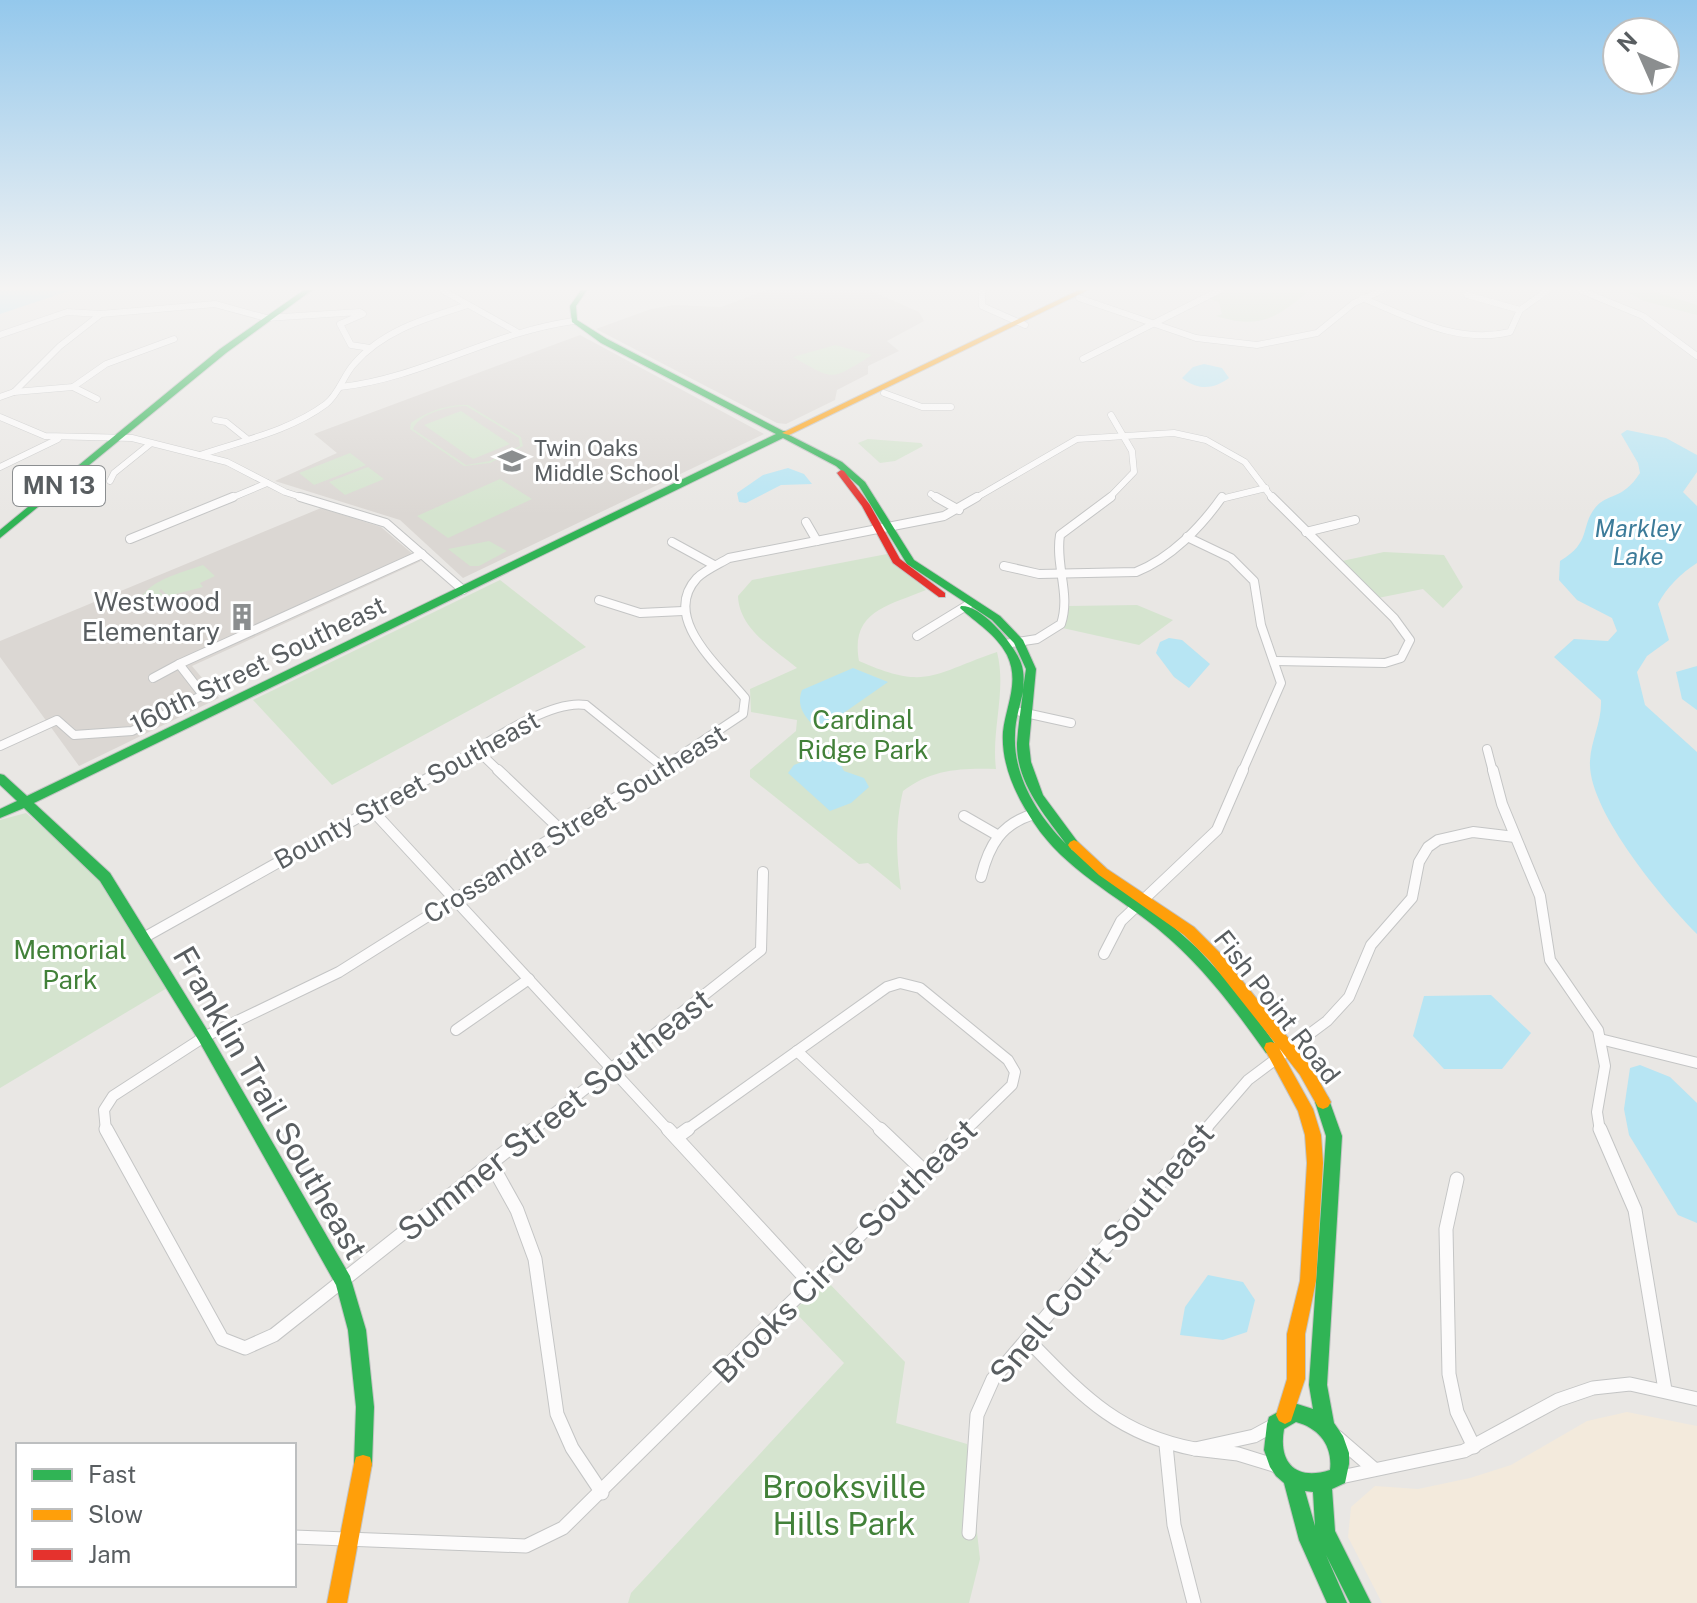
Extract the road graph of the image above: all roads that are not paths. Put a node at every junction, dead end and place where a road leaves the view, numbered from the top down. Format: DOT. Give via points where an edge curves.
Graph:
graph roads {
  1 [pos="41,365"];
  2 [pos="105,365"];
  3 [pos="208,365"];
  4 [pos="353,365"];
  5 [pos="425,365"];
  6 [pos="655,365"];
  7 [pos="937,365"];
  8 [pos="940,365"];
  9 [pos="73,387"];
  10 [pos="340,387"];
  11 [pos="14,392"];
  12 [pos="884,393"];
  13 [pos="0,397"];
  14 [pos="97,399"];
  15 [pos="951,407"];
  16 [pos="1111,415"];
  17 [pos="0,417"];
  18 [pos="215,420"];
  19 [pos="1124,434"];
  20 [pos="119,437"];
  21 [pos="788,437"];
  22 [pos="246,438"];
  23 [pos="59,439"];
  24 [pos="150,444"];
  25 [pos="200,455"];
  26 [pos="0,467"];
  27 [pos="110,481"];
  28 [pos="267,483"];
  29 [pos="1266,488"];
  30 [pos="931,494"];
  31 [pos="959,510"];
  32 [pos="1355,520"];
  33 [pos="806,522"];
  34 [pos="884,530"];
  35 [pos="1306,532"];
  36 [pos="0,535"];
  37 [pos="1187,537"];
  38 [pos="130,539"];
  39 [pos="817,541"];
  40 [pos="672,542"];
  41 [pos="422,554"];
  42 [pos="714,565"];
  43 [pos="1004,566"];
  44 [pos="1064,573"];
  45 [pos="463,590"];
  46 [pos="599,600"];
  47 [pos="967,605"];
  48 [pos="683,611"];
  49 [pos="917,636"];
  50 [pos="1019,642"];
  51 [pos="1005,644"];
  52 [pos="1275,661"];
  53 [pos="179,664"];
  54 [pos="153,678"];
  55 [pos="1020,712"];
  56 [pos="1071,723"];
  57 [pos="0,746"];
  58 [pos="1487,749"];
  59 [pos="478,751"];
  60 [pos="664,768"];
  61 [pos="0,778"];
  62 [pos="25,802"];
  63 [pos="372,810"];
  64 [pos="0,814"];
  65 [pos="1034,814"];
  66 [pos="964,816"];
  67 [pos="563,832"];
  68 [pos="997,835"];
  69 [pos="1515,837"];
  70 [pos="763,872"];
  71 [pos="981,877"];
  72 [pos="454,900"];
  73 [pos="1139,903"];
  74 [pos="145,937"];
  75 [pos="1104,954"];
  76 [pos="529,979"];
  77 [pos="456,1030"];
  78 [pos="204,1037"];
  79 [pos="1600,1039"];
  80 [pos="797,1051"];
  81 [pos="1283,1054"];
  82 [pos="1697,1063"];
  83 [pos="614,1070"];
  84 [pos="677,1137"];
  85 [pos="492,1165"];
  86 [pos="924,1171"];
  87 [pos="1457,1179"];
  88 [pos="344,1282"];
  89 [pos="811,1284"];
  90 [pos="1027,1339"];
  91 [pos="245,1348"];
  92 [pos="1665,1390"];
  93 [pos="1697,1399"];
  94 [pos="1280,1419"];
  95 [pos="1328,1429"];
  96 [pos="1166,1445"];
  97 [pos="1474,1447"];
  98 [pos="1195,1449"];
  99 [pos="1374,1469"];
  100 [pos="1287,1473"];
  101 [pos="1336,1478"];
  102 [pos="1322,1487"];
  103 [pos="602,1493"];
  104 [pos="969,1533"];
  105 [pos="296,1537"];
  106 [pos="352,1539"];
  107 [pos="337,1603"];
  108 [pos="1194,1603"];
  109 [pos="1337,1603"];
  110 [pos="1361,1603"];
  1 -- 11 [label="street"];
  2 -- 9 [label="street"];
  3 -- 20 [label="street, MN 13"];
  4 -- 10 [label="street"];
  5 -- 10 [label="street" via="380,381"];
  6 -- 21 [label="street, Fish Point Road"];
  7 -- 21 [label="street, 160th Street Southeast"];
  8 -- 12 [label="street, 160th Street Southeast"];
  9 -- 11 [label="street"];
  9 -- 14 [label="street"];
  10 -- 22 [label="street" via="313,413"];
  11 -- 13 [label="street"];
  12 -- 15 [label="street" via="922,407"];
  12 -- 21 [label="street, 160th Street Southeast"];
  16 -- 19 [label="street"];
  17 -- 23 [label="street"];
  18 -- 22 [label="street"];
  19 -- 29 [label="street" via="1174,433 1206,440 1245,462"];
  19 -- 31 [label="street" via="1065,444"];
  19 -- 44 [label="street" via="1134,472 1120,490 1060,535 1057,547"];
  20 -- 23 [label="street"];
  20 -- 24 [label="street"];
  20 -- 36 [label="street, MN 13"];
  21 -- 34 [label="street, Fish Point Road" via="853,474"];
  21 -- 45 [label="street, 160th Street Southeast"];
  22 -- 25 [label="street"];
  23 -- 26 [label="street"];
  24 -- 25 [label="street"];
  24 -- 27 [label="street"];
  25 -- 28 [label="street"];
  28 -- 38 [label="street"];
  28 -- 41 [label="street" via="305,500 386,523"];
  29 -- 35 [label="street"];
  29 -- 37 [label="street" via="1223,496"];
  30 -- 31 [label="street"];
  31 -- 34 [label="street"];
  32 -- 35 [label="street"];
  33 -- 39 [label="street"];
  34 -- 39 [label="street"];
  34 -- 47 [label="street, Fish Point Road" via="910,562"];
  35 -- 52 [label="street" via="1410,640 1401,658 1385,663"];
  37 -- 44 [label="street" via="1136,572"];
  37 -- 52 [label="street" via="1247,571"];
  39 -- 42 [label="street" via="749,552"];
  40 -- 42 [label="street"];
  41 -- 45 [label="street"];
  41 -- 53 [label="street"];
  42 -- 48 [label="street" via="690,587"];
  43 -- 44 [label="street"];
  44 -- 50 [label="street" via="1068,600 1061,624 1037,639"];
  45 -- 62 [label="street, 160th Street Southeast"];
  46 -- 48 [label="street" via="639,615"];
  47 -- 49 [label="street"];
  47 -- 50 [label="street, Fish Point Road" via="996,618"];
  47 -- 51 [label="street, Fish Point Road"];
  48 -- 60 [label="street, Crossandra Street Southeast" via="694,635 737,685 744,707 729,727"];
  50 -- 51 [label="street"];
  50 -- 55 [label="street, Fish Point Road" via="1031,669"];
  51 -- 55 [label="street, Fish Point Road" via="1017,665"];
  52 -- 73 [label="street" via="1281,683 1278,696 1217,830"];
  53 -- 54 [label="street"];
  53 -- 57 [label="street" via="203,695 132,731 74,735 57,720"];
  55 -- 56 [label="street"];
  55 -- 65 [label="street, Fish Point Road" via="1009,733 1011,752 1022,794"];
  55 -- 73 [label="street, Fish Point Road" via="1030,781 1049,814 1083,854"];
  58 -- 69 [label="street"];
  59 -- 60 [label="street, Bounty Street Southeast" via="551,709 574,703 595,711"];
  59 -- 63 [label="street, Bounty Street Southeast"];
  59 -- 67 [label="street"];
  60 -- 67 [label="street, Crossandra Street Southeast"];
  61 -- 62 [label="street, Franklin Trail Southeast"];
  62 -- 64 [label="street, 160th Street Southeast"];
  62 -- 74 [label="street, Franklin Trail Southeast" via="105,877"];
  63 -- 72 [label="street"];
  63 -- 74 [label="street, Bounty Street Southeast"];
  65 -- 68 [label="street" via="1012,821"];
  65 -- 73 [label="street, Fish Point Road" via="1073,861"];
  66 -- 68 [label="street"];
  67 -- 72 [label="street, Crossandra Street Southeast"];
  68 -- 71 [label="street"];
  69 -- 79 [label="street" via="1540,896 1550,960 1587,1010"];
  69 -- 81 [label="street, Snell Court Southeast" via="1473,832 1428,847 1419,862 1412,898 1371,945 1349,997"];
  70 -- 83 [label="street, Summer Street Southeast" via="761,950"];
  72 -- 76 [label="street"];
  72 -- 78 [label="street, Crossandra Street Southeast" via="339,972"];
  73 -- 75 [label="street" via="1121,921"];
  73 -- 81 [label="street, Fish Point Road" via="1189,931 1215,957"];
  74 -- 78 [label="street, Franklin Trail Southeast"];
  76 -- 77 [label="street"];
  76 -- 83 [label="street"];
  78 -- 88 [label="street, Franklin Trail Southeast"];
  78 -- 91 [label="street, Crossandra Street Southeast" via="113,1096 102,1121 222,1339"];
  79 -- 82 [label="street"];
  79 -- 92 [label="street" via="1605,1066 1597,1112 1601,1135 1635,1210"];
  80 -- 84 [label="street, Brooks Circle Southeast"];
  80 -- 86 [label="street"];
  80 -- 86 [label="street, Brooks Circle Southeast" via="900,983 920,988 1008,1060 1015,1072 1012,1085"];
  81 -- 90 [label="street, Snell Court Southeast" via="1248,1080"];
  81 -- 94 [label="street, Fish Point Road" via="1310,1115 1316,1156 1308,1285 1298,1320 1297,1392"];
  81 -- 95 [label="street, Fish Point Road" via="1323,1102 1334,1136 1318,1385"];
  83 -- 84 [label="street"];
  83 -- 85 [label="street, Summer Street Southeast"];
  84 -- 89 [label="street"];
  85 -- 88 [label="street, Summer Street Southeast"];
  85 -- 103 [label="street" via="517,1210 535,1259 557,1414"];
  86 -- 89 [label="street, Brooks Circle Southeast"];
  87 -- 97 [label="street" via="1446,1229 1449,1374 1451,1397"];
  88 -- 91 [label="street, Summer Street Southeast" via="274,1335"];
  88 -- 106 [label="street, Franklin Trail Southeast" via="357,1330 365,1407"];
  89 -- 103 [label="street, Brooks Circle Southeast"];
  90 -- 96 [label="street" via="1113,1422"];
  90 -- 104 [label="street, Snell Court Southeast" via="993,1379 977,1415"];
  92 -- 93 [label="street"];
  92 -- 97 [label="street" via="1630,1384 1593,1388 1558,1400"];
  94 -- 95 [label="street" via="1305,1413"];
  94 -- 98 [label="street" via="1254,1436"];
  94 -- 100 [label="street" via="1272,1444"];
  95 -- 99 [label="street"];
  95 -- 101 [label="street" via="1341,1462"];
  96 -- 98 [label="street"];
  96 -- 108 [label="street" via="1178,1553"];
  97 -- 99 [label="street"];
  98 -- 100 [label="street" via="1238,1454"];
  99 -- 101 [label="street"];
  100 -- 102 [label="street" via="1302,1484"];
  100 -- 109 [label="street"];
  101 -- 102 [label="street"];
  102 -- 110 [label="street" via="1325,1533"];
  103 -- 106 [label="street, Brooks Circle Southeast" via="563,1528 526,1546"];
  105 -- 106 [label="street, Brooks Circle Southeast"];
  106 -- 107 [label="street, Franklin Trail Southeast"];
}
